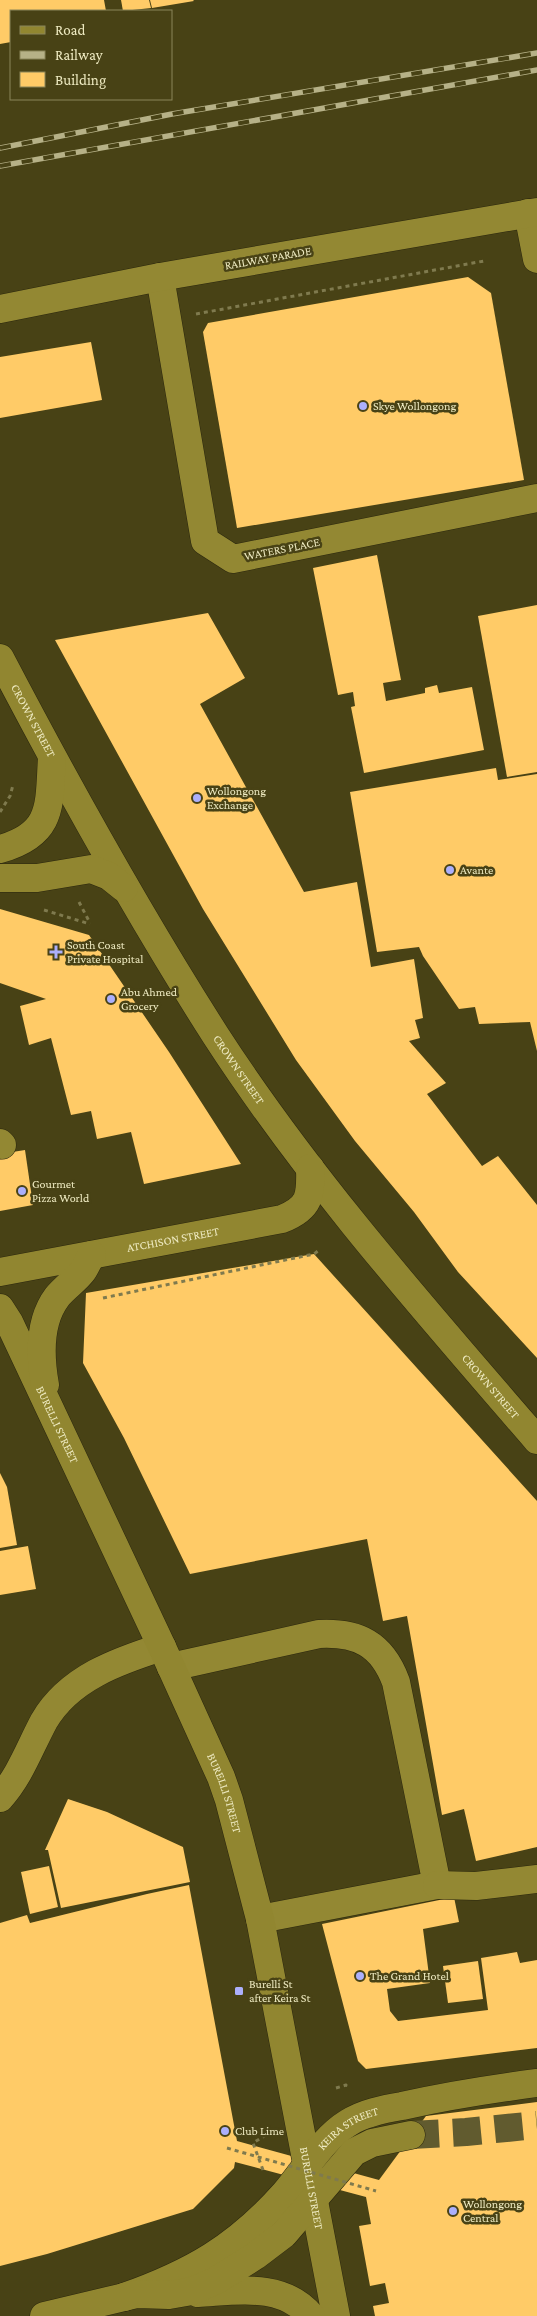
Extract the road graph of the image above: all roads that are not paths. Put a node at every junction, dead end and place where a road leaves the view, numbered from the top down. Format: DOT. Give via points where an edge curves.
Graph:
graph roads {
  1 [pos="533,212"];
  2 [pos="537,259"];
  3 [pos="160,277"];
  4 [pos="0,309"];
  5 [pos="537,498"];
  6 [pos="0,658"];
  7 [pos="52,757"];
  8 [pos="0,849"];
  9 [pos="0,878"];
  10 [pos="130,894"];
  11 [pos="310,1168"];
  12 [pos="92,1255"];
  13 [pos="0,1272"];
  14 [pos="0,1308"];
  15 [pos="51,1410"];
  16 [pos="537,1440"];
  17 [pos="166,1657"];
  18 [pos="0,1798"];
  19 [pos="537,1879"];
  20 [pos="437,1885"];
  21 [pos="260,1920"];
  22 [pos="537,2083"];
  23 [pos="411,2134"];
  24 [pos="307,2167"];
  25 [pos="313,2202"];
  26 [pos="169,2294"];
  27 [pos="124,2297"];
  28 [pos="44,2316"];
  29 [pos="311,2316"];
  30 [pos="336,2316"];
  1 -- 2 [label="street"];
  1 -- 3 [label="street, RAILWAY PARADE"];
  3 -- 4 [label="street, RAILWAY PARADE"];
  3 -- 5 [label="street, WATERS PLACE" via="205,540 233,559"];
  6 -- 7 [label="main road, CROWN STREET"];
  7 -- 8 [label="main road" via="48,805 39,828 29,838"];
  7 -- 10 [label="main road, CROWN STREET"];
  9 -- 10 [label="main road" via="37,878 91,869 109,876"];
  10 -- 11 [label="main road, CROWN STREET" via="217,1036"];
  11 -- 12 [label="main road, ATCHISON STREET" via="307,1202 297,1212 282,1219"];
  11 -- 16 [label="main road, CROWN STREET" via="383,1261"];
  12 -- 13 [label="main road, ATCHISON STREET"];
  12 -- 15 [label="main road" via="82,1273 55,1300 44,1330 42,1358"];
  14 -- 15 [label="main road, BURELLI STREET"];
  15 -- 17 [label="main road, BURELLI STREET"];
  17 -- 18 [label="street" via="112,1664 61,1699 45,1720 23,1764"];
  17 -- 20 [label="street" via="319,1634 351,1635 375,1649 391,1669 396,1682"];
  17 -- 21 [label="main road, BURELLI STREET" via="221,1777"];
  19 -- 20 [label="street" via="476,1886"];
  20 -- 21 [label="street"];
  21 -- 24 [label="main road, BURELLI STREET"];
  22 -- 24 [label="main road, KEIRA STREET" via="452,2094 356,2118 335,2133"];
  23 -- 25 [label="main road, KEIRA STREET" via="372,2142 354,2152"];
  24 -- 25 [label="main road, BURELLI STREET"];
  24 -- 27 [label="main road, KEIRA STREET" via="271,2208 232,2244 190,2270"];
  25 -- 26 [label="main road, KEIRA STREET" via="277,2240 236,2268 192,2291"];
  25 -- 30 [label="main road, BURELLI STREET"];
  26 -- 27 [label="main road, KEIRA STREET"];
  26 -- 29 [label="main road" via="271,2291 292,2299"];
  27 -- 28 [label="main road, KEIRA STREET"];
}
